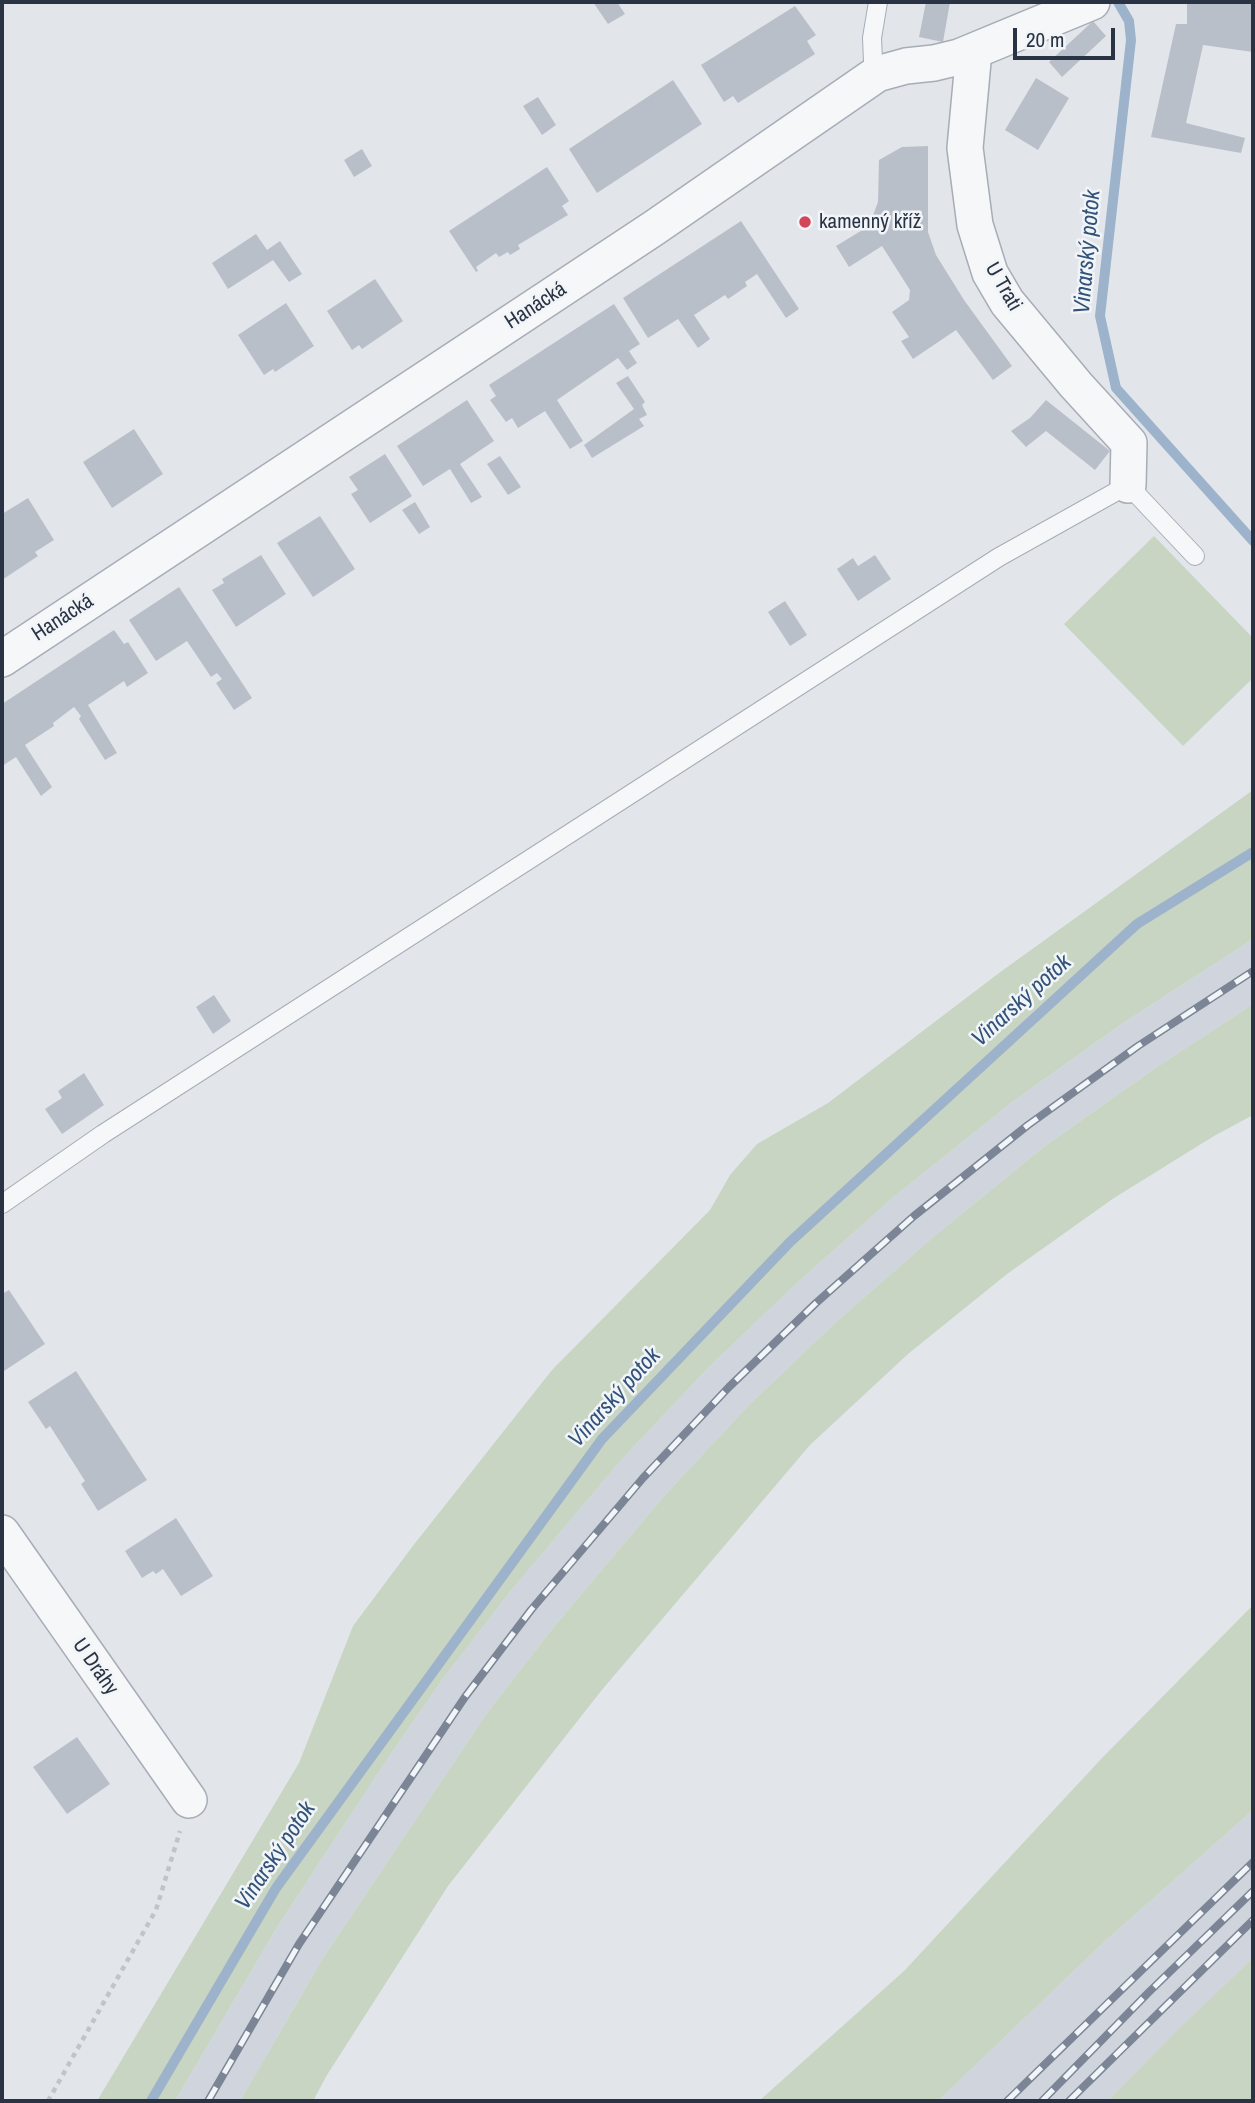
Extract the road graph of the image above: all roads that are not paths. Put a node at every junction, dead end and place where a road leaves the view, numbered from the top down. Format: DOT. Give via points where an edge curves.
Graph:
graph roads {
  1 [pos="878,2"];
  2 [pos="1092,2"];
  3 [pos="974,51"];
  4 [pos="877,75"];
  5 [pos="1128,485"];
  6 [pos="1195,556"];
  7 [pos="2,659"];
  8 [pos="2,1203"];
  9 [pos="2,1533"];
  10 [pos="189,1800"];
  1 -- 4 [label="lane" via="872,38"];
  2 -- 3 [label="street, Hanácká"];
  3 -- 4 [label="street, Hanácká"];
  3 -- 5 [label="street, U Trati" via="965,148 975,225 990,273 1007,302 1129,443"];
  4 -- 7 [label="street, Hanácká"];
  5 -- 6 [label="lane"];
  5 -- 8 [label="lane" via="988,564 114,1126"];
  9 -- 10 [label="street, U Dráhy"];
}
